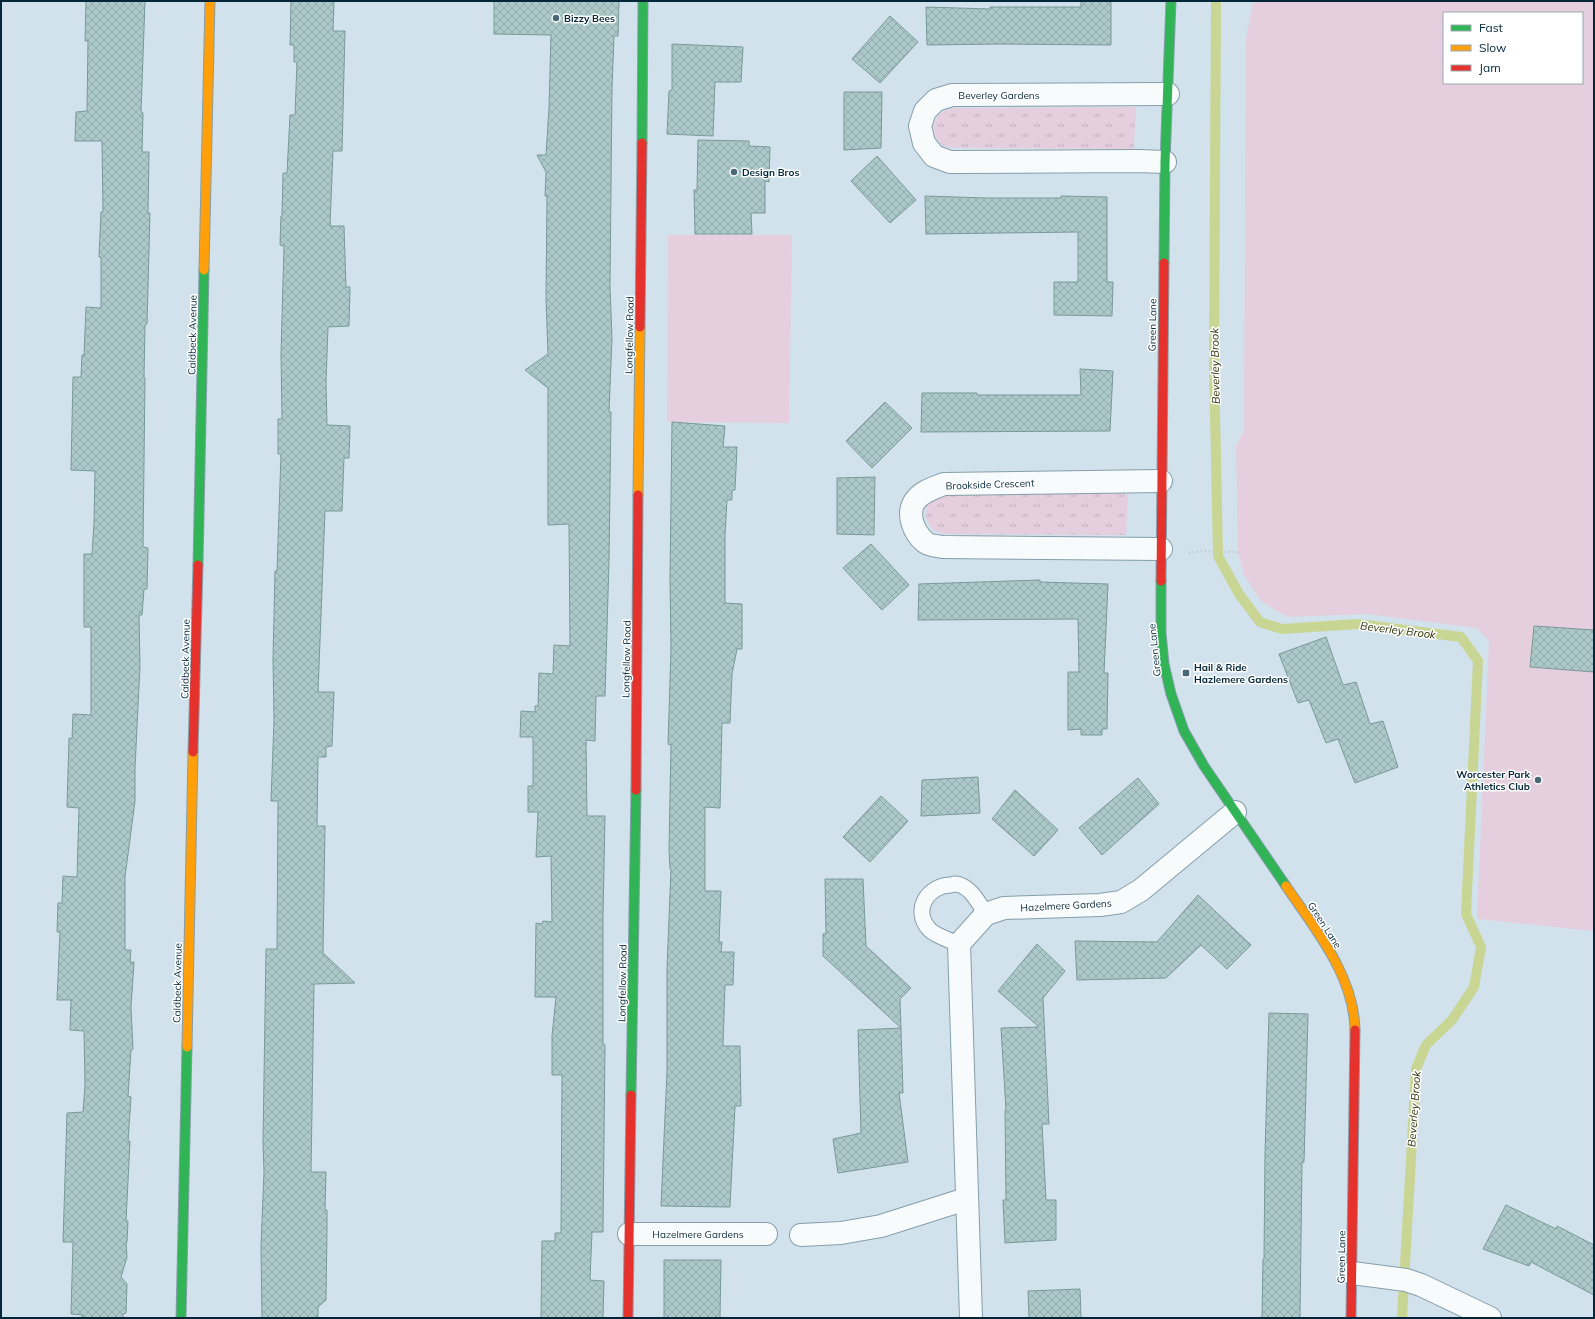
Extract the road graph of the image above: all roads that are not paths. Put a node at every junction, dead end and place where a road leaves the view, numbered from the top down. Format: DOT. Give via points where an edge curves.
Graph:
graph roads {
  1 [pos="210,1"];
  2 [pos="643,1"];
  3 [pos="1171,1"];
  4 [pos="1168,94"];
  5 [pos="1165,162"];
  6 [pos="1161,481"];
  7 [pos="1161,549"];
  8 [pos="1235,812"];
  9 [pos="986,914"];
  10 [pos="958,944"];
  11 [pos="966,1199"];
  12 [pos="629,1234"];
  13 [pos="766,1234"];
  14 [pos="800,1235"];
  15 [pos="1352,1273"];
  16 [pos="181,1318"];
  17 [pos="628,1318"];
  18 [pos="971,1318"];
  19 [pos="1351,1318"];
  20 [pos="1490,1318"];
  1 -- 16 [label="street, Caldbeck Avenue"];
  2 -- 12 [label="street, Longfellow Road"];
  3 -- 4 [label="street, Green Lane"];
  4 -- 5 [label="street, Green Lane"];
  4 -- 5 [label="street, Beverley Gardens" via="952,95 936,100 925,111 920,126 924,142 934,156 950,162"];
  5 -- 6 [label="street, Green Lane"];
  6 -- 7 [label="street, Green Lane"];
  6 -- 7 [label="street, Brookside Crescent" via="944,484 927,490 915,502 911,516 916,531 926,544 943,548"];
  7 -- 8 [label="street, Green Lane" via="1161,633 1164,664 1171,694 1184,731"];
  8 -- 9 [label="street, Hazelmere Gardens" via="1141,890 1121,902 1004,908"];
  8 -- 15 [label="street, Green Lane" via="1327,946 1351,1001 1355,1027"];
  9 -- 10 [label="street, Hazelmere Gardens"];
  9 -- 10 [label="lane" via="970,892 959,884 944,885 929,893 922,908 922,920 930,931"];
  10 -- 11 [label="street"];
  11 -- 14 [label="street" via="881,1226 841,1233"];
  11 -- 18 [label="street"];
  12 -- 13 [label="street, Hazelmere Gardens"];
  12 -- 17 [label="street, Longfellow Road"];
  15 -- 19 [label="street, Green Lane"];
  15 -- 20 [label="street" via="1406,1280"];
}
